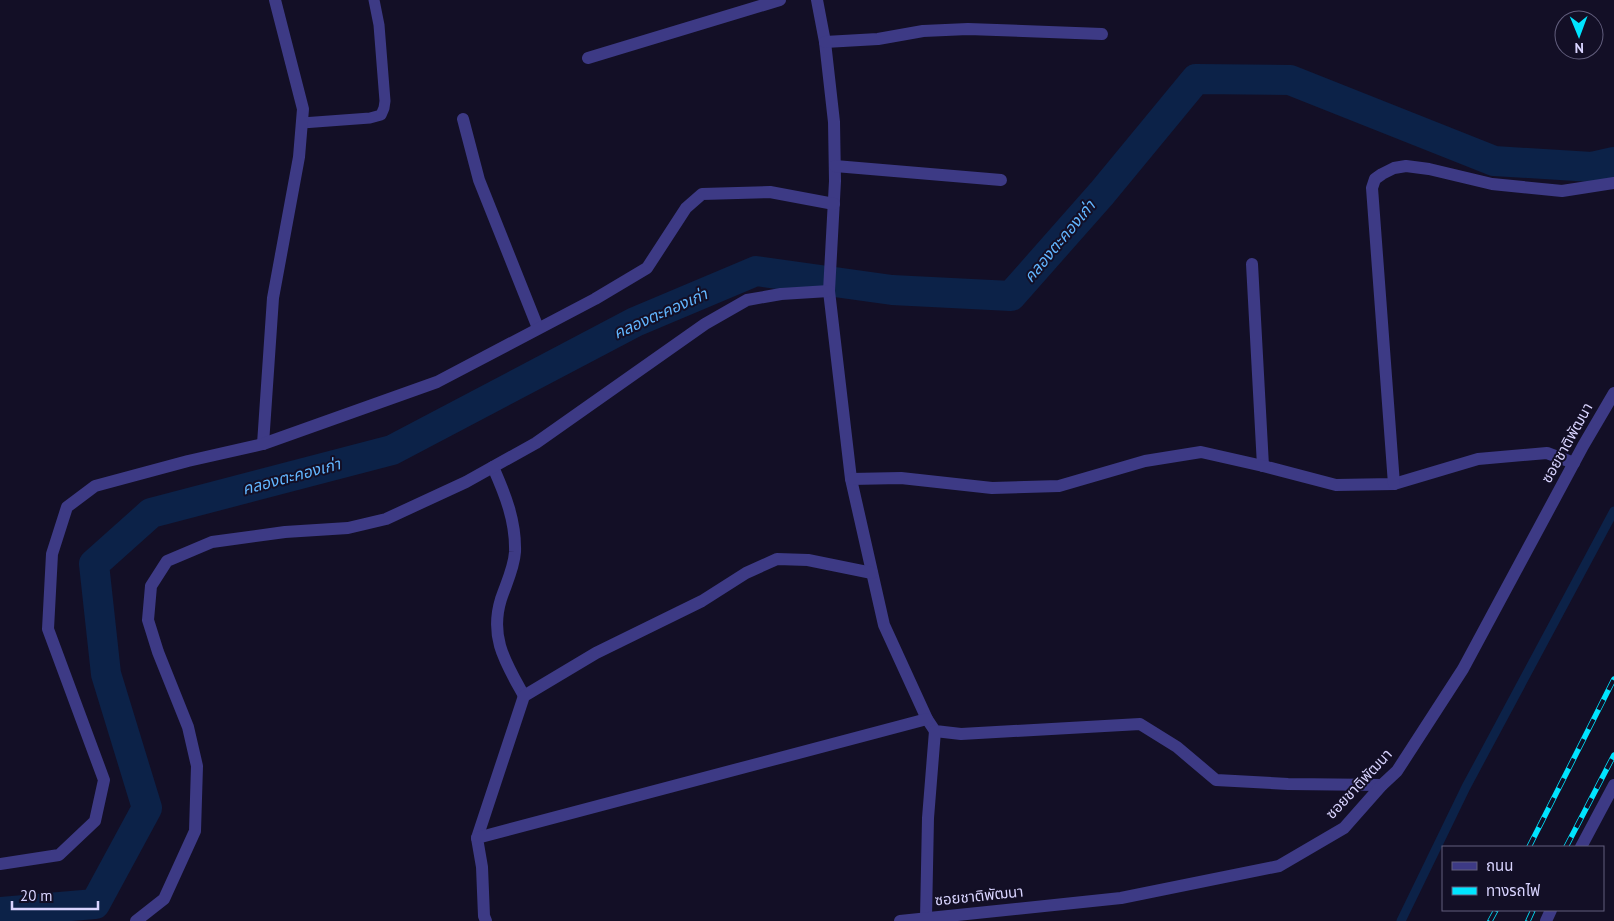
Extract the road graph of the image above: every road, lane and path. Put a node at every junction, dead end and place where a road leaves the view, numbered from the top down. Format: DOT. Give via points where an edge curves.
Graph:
graph roads {
  1 [pos="275,0"];
  2 [pos="374,0"];
  3 [pos="780,0"];
  4 [pos="817,0"];
  5 [pos="1102,34"];
  6 [pos="825,42"];
  7 [pos="588,58"];
  8 [pos="463,119"];
  9 [pos="302,123"];
  10 [pos="835,166"];
  11 [pos="1001,180"];
  12 [pos="1614,183"];
  13 [pos="834,204"];
  14 [pos="1252,264"];
  15 [pos="829,291"];
  16 [pos="538,328"];
  17 [pos="1614,393"];
  18 [pos="263,444"];
  19 [pos="1574,463"];
  20 [pos="1263,466"];
  21 [pos="493,467"];
  22 [pos="851,479"];
  23 [pos="1394,484"];
  24 [pos="872,573"];
  25 [pos="524,696"];
  26 [pos="927,719"];
  27 [pos="935,731"];
  28 [pos="1382,785"];
  29 [pos="1614,785"];
  30 [pos="478,838"];
  31 [pos="1582,846"];
  32 [pos="0,864"];
  33 [pos="926,918"];
  34 [pos="136,921"];
  35 [pos="486,921"];
  36 [pos="900,921"];
  1 -- 9 [label="street" via="303,109"];
  2 -- 9 [label="lane" via="385,101 381,115"];
  3 -- 7 [label="street"];
  4 -- 6 [label="street"];
  5 -- 6 [label="street" via="968,29"];
  6 -- 10 [label="street" via="834,122"];
  8 -- 16 [label="street" via="479,180"];
  9 -- 18 [label="street" via="299,157 273,298"];
  10 -- 11 [label="street"];
  10 -- 13 [label="street"];
  12 -- 23 [label="street" via="1562,191 1492,184 1406,166 1394,168 1375,180 1372,188"];
  13 -- 15 [label="street"];
  13 -- 16 [label="street" via="770,192 702,194 686,208 647,268"];
  14 -- 20 [label="street"];
  15 -- 21 [label="street" via="747,300 705,324 536,443"];
  15 -- 22 [label="street"];
  16 -- 18 [label="street" via="437,382"];
  17 -- 19 [label="street, ซอยชาติพัฒนา"];
  18 -- 32 [label="street" via="95,486 67,507 52,554 48,629 104,780 95,821 59,855"];
  19 -- 23 [label="street" via="1547,453 1478,458"];
  19 -- 28 [label="street, ซอยชาติพัฒนา" via="1462,669 1397,771"];
  20 -- 22 [label="street" via="1201,452 1145,462 1059,486 992,488 902,478"];
  20 -- 23 [label="street" via="1336,486"];
  21 -- 25 [label="street" via="514,526 515,553 497,617 497,637 507,667"];
  21 -- 34 [label="street" via="386,519 348,528 212,542 167,561 152,586 148,620 188,727 197,766 194,831 164,899"];
  22 -- 24 [label="street"];
  24 -- 25 [label="street" via="808,560 777,559 746,573 702,601 596,653"];
  24 -- 26 [label="street" via="884,625"];
  25 -- 30 [label="street"];
  26 -- 27 [label="street"];
  26 -- 30 [label="street"];
  27 -- 28 [label="street" via="960,734 1140,724 1177,747 1216,780"];
  27 -- 33 [label="street" via="928,818"];
  28 -- 33 [label="street, ซอยชาติพัฒนา" via="1344,828 1279,866 1121,898"];
  29 -- 31 [label="street"];
  30 -- 35 [label="street"];
  33 -- 36 [label="street, ซอยชาติพัฒนา"];
}
